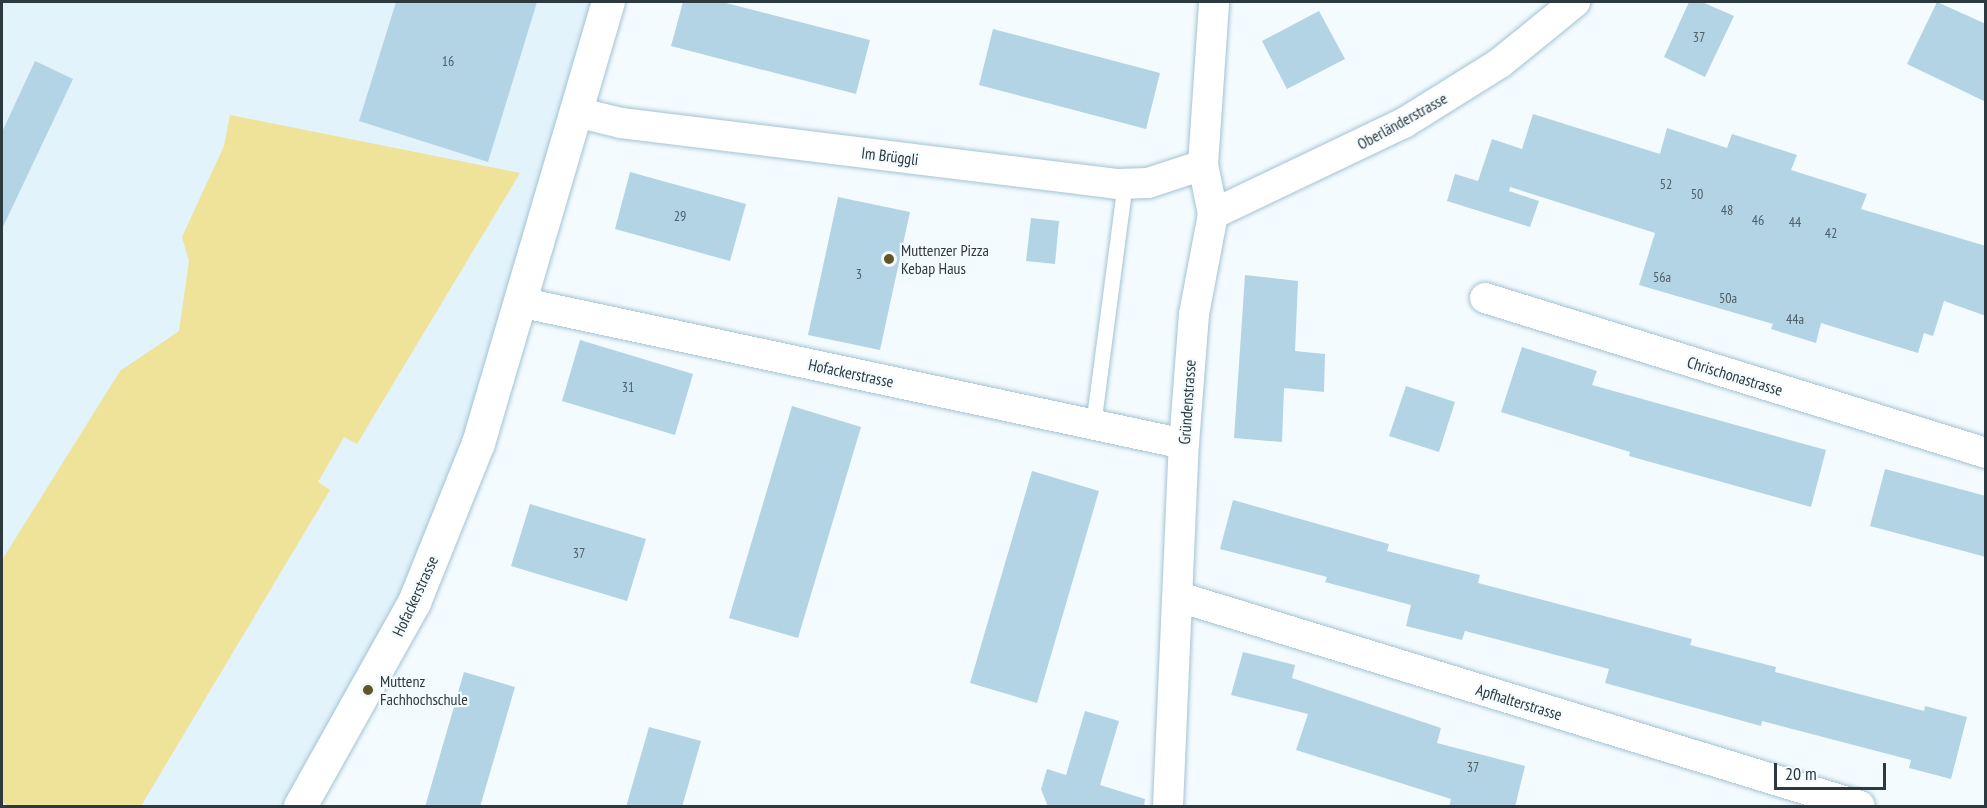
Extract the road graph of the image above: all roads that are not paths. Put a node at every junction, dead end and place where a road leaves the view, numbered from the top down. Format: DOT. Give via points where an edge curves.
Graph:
graph roads {
  1 [pos="608,2"];
  2 [pos="1214,2"];
  3 [pos="1575,2"];
  4 [pos="576,112"];
  5 [pos="1203,165"];
  6 [pos="1125,183"];
  7 [pos="1213,214"];
  8 [pos="1485,298"];
  9 [pos="519,302"];
  10 [pos="1093,425"];
  11 [pos="1184,444"];
  12 [pos="1986,453"];
  13 [pos="1179,597"];
  14 [pos="300,807"];
  15 [pos="1168,807"];
  16 [pos="1860,807"];
  1 -- 4 [label="street, Hofackerstrasse"];
  2 -- 5 [label="street, Gründenstrasse"];
  3 -- 7 [label="street, Oberländerstrasse" via="1500,63 1404,123"];
  4 -- 6 [label="street, Im Brüggli" via="621,123"];
  4 -- 9 [label="street, Hofackerstrasse"];
  5 -- 6 [label="street, Im Brüggli" via="1148,183"];
  5 -- 7 [label="street, Gründenstrasse"];
  6 -- 10 [label="lane"];
  7 -- 11 [label="street, Gründenstrasse" via="1194,314"];
  8 -- 12 [label="street, Chrischonastrasse"];
  9 -- 10 [label="street, Hofackerstrasse"];
  9 -- 14 [label="street, Hofackerstrasse" via="478,443 418,593"];
  10 -- 11 [label="street, Hofackerstrasse"];
  11 -- 13 [label="street, Gründenstrasse"];
  13 -- 15 [label="street, Gründenstrasse"];
  13 -- 16 [label="street, Apfhalterstrasse"];
}
